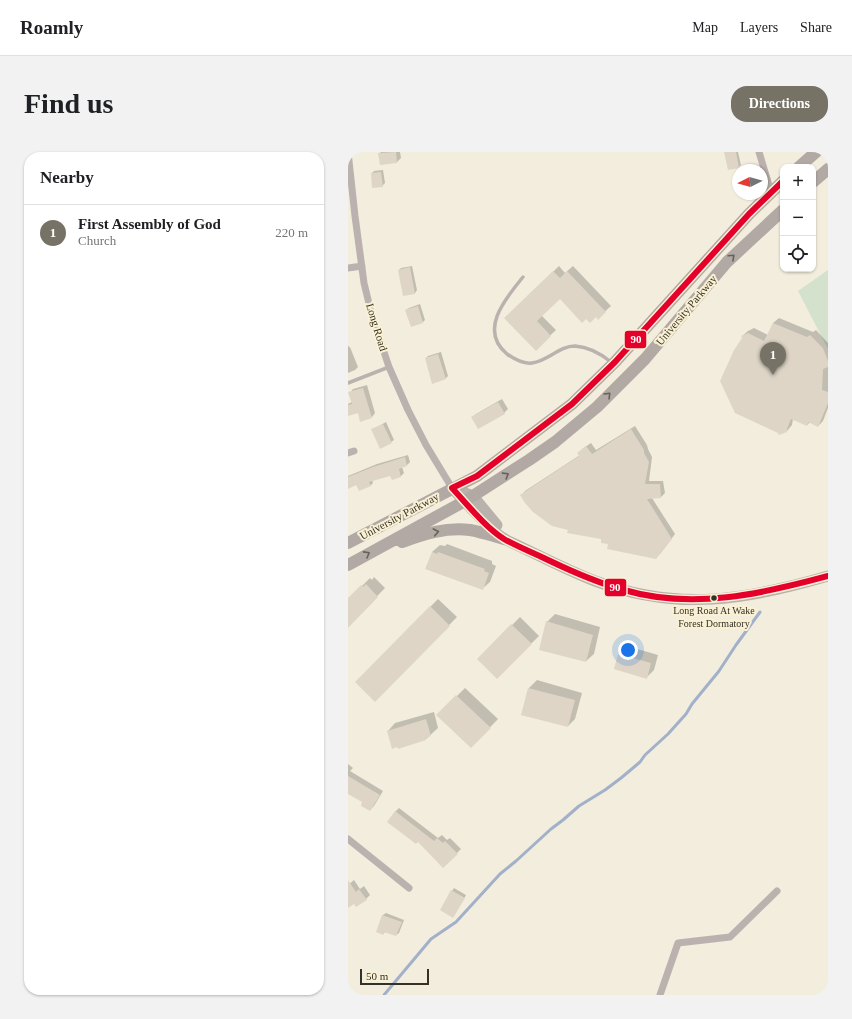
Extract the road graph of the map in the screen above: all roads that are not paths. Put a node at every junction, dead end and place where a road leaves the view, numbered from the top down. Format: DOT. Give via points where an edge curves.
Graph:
graph roads {
  1 [pos="348,152"];
  2 [pos="759,152"];
  3 [pos="816,152"];
  4 [pos="802,164"];
  5 [pos="828,169"];
  6 [pos="816,179"];
  7 [pos="780,184"];
  8 [pos="771,192"];
  9 [pos="780,213"];
  10 [pos="362,266"];
  11 [pos="348,268"];
  12 [pos="523,277"];
  13 [pos="614,364"];
  14 [pos="389,367"];
  15 [pos="348,383"];
  16 [pos="452,488"];
  17 [pos="469,498"];
  18 [pos="504,539"];
  19 [pos="348,543"];
  20 [pos="385,544"];
  21 [pos="526,548"];
  22 [pos="348,565"];
  23 [pos="828,576"];
  24 [pos="348,839"];
  25 [pos="409,888"];
  26 [pos="776,891"];
  27 [pos="660,995"];
  1 -- 10 [label="street, Long Road"];
  2 -- 8 [label="street"];
  3 -- 4 [label="main road"];
  5 -- 6 [label="main road"];
  7 -- 8 [label="main road, University Parkway"];
  8 -- 13 [label="main road, University Parkway"];
  17 -- 9 [label="main road, University Parkway, one-way" via="555,442 597,407 644,359 727,262"];
  10 -- 11 [label="street"];
  10 -- 14 [label="street, Long Road" via="372,316"];
  12 -- 13 [label="lane" via="508,295 495,321 496,340 504,352 516,360 530,363 574,346 595,351"];
  13 -- 16 [label="main road, University Parkway" via="572,404 529,438 477,476"];
  14 -- 15 [label="lane"];
  14 -- 16 [label="street, Long Road" via="408,410"];
  16 -- 17 [label="main road"];
  16 -- 19 [label="main road, University Parkway"];
  17 -- 18 [label="main road" via="473,512"];
  17 -- 20 [label="main road, University Parkway"];
  17 -- 21 [label="main road"];
  20 -- 18 [label="main road, one-way" via="396,544 418,536 454,529"];
  18 -- 21 [label="main road"];
  22 -- 20 [label="main road, University Parkway, one-way"];
  21 -- 23 [label="main road" via="559,566 596,581 632,592 680,600 752,595"];
  24 -- 25 [label="street"];
  26 -- 27 [label="street" via="730,937 678,943"];
}
